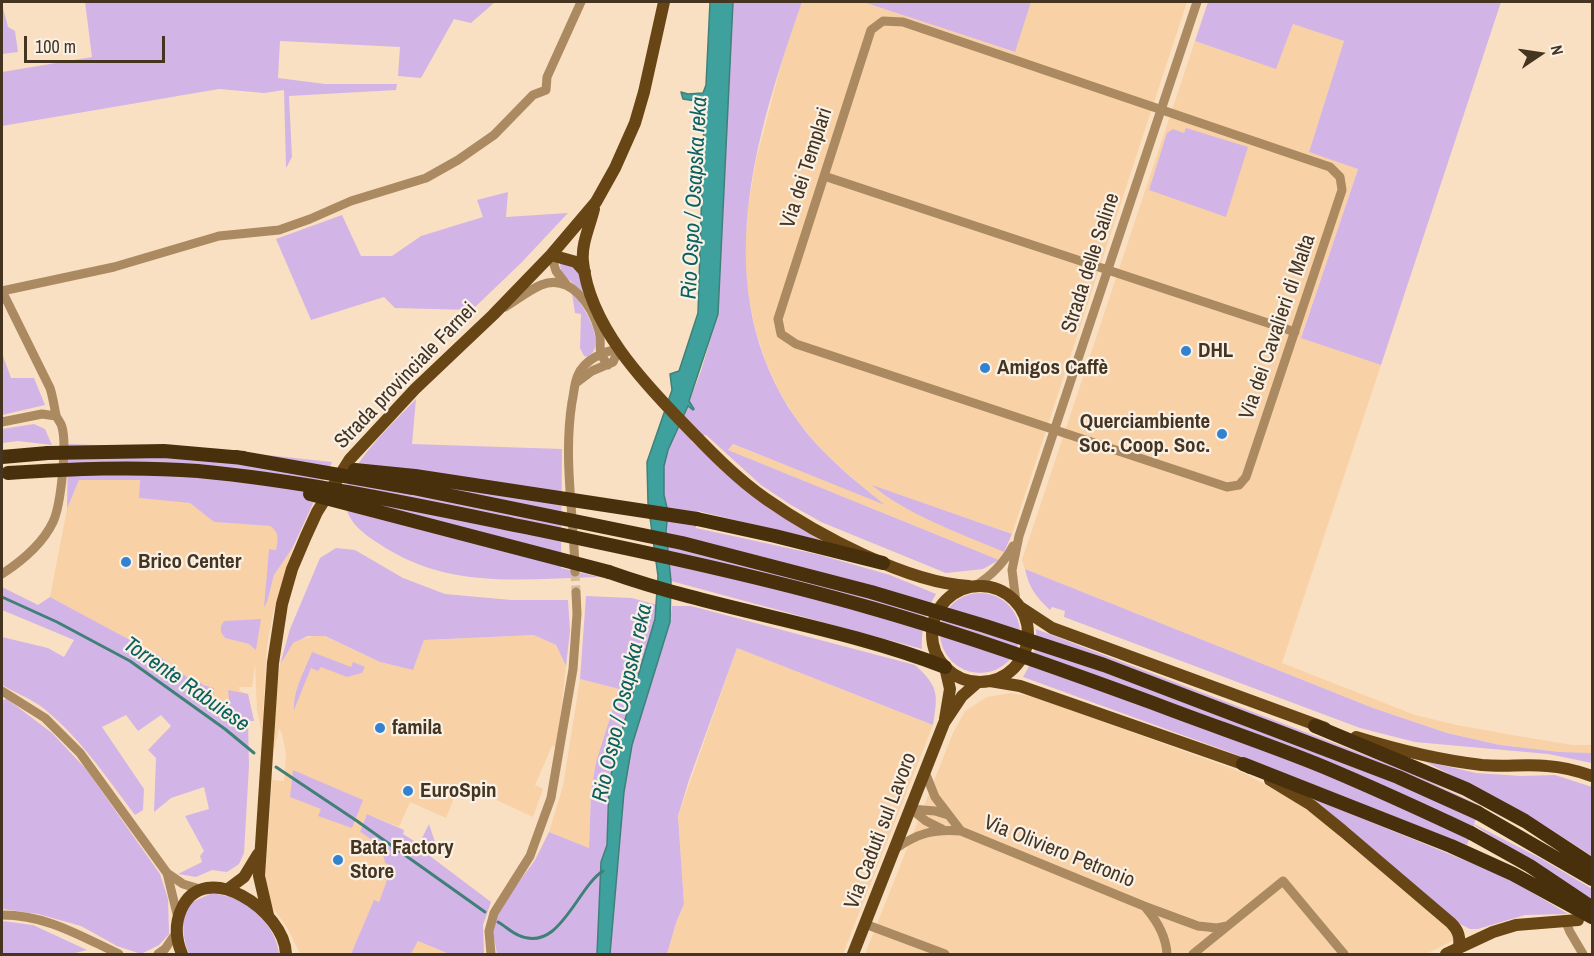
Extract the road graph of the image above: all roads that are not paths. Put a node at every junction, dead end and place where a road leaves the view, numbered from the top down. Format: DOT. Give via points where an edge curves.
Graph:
graph roads {
  1 [pos="581,2"];
  2 [pos="664,2"];
  3 [pos="1197,2"];
  4 [pos="1161,109"];
  5 [pos="824,176"];
  6 [pos="596,202"];
  7 [pos="551,255"];
  8 [pos="1107,270"];
  9 [pos="585,273"];
  10 [pos="566,284"];
  11 [pos="2,291"];
  12 [pos="493,315"];
  13 [pos="1295,332"];
  14 [pos="619,349"];
  15 [pos="600,355"];
  16 [pos="608,365"];
  17 [pos="576,383"];
  18 [pos="56,416"];
  19 [pos="2,422"];
  20 [pos="1054,431"];
  21 [pos="2,457"];
  22 [pos="236,457"];
  23 [pos="4,473"];
  24 [pos="250,478"];
  25 [pos="1019,536"];
  26 [pos="883,563"];
  27 [pos="575,572"];
  28 [pos="2,574"];
  29 [pos="972,586"];
  30 [pos="576,592"];
  31 [pos="1018,604"];
  32 [pos="945,667"];
  33 [pos="984,682"];
  34 [pos="2,691"];
  35 [pos="945,723"];
  36 [pos="1316,726"];
  37 [pos="1243,764"];
  38 [pos="925,772"];
  39 [pos="1593,776"];
  40 [pos="911,809"];
  41 [pos="948,815"];
  42 [pos="944,830"];
  43 [pos="960,831"];
  44 [pos="895,849"];
  45 [pos="260,850"];
  46 [pos="1593,865"];
  47 [pos="167,873"];
  48 [pos="1593,879"];
  49 [pos="200,889"];
  50 [pos="228,889"];
  51 [pos="1144,906"];
  52 [pos="1593,908"];
  53 [pos="2,915"];
  54 [pos="268,915"];
  55 [pos="1593,917"];
  56 [pos="178,918"];
  57 [pos="1572,920"];
  58 [pos="866,924"];
  59 [pos="1227,926"];
  60 [pos="176,933"];
  61 [pos="1459,947"];
  62 [pos="288,953"];
  63 [pos="119,954"];
  64 [pos="158,954"];
  65 [pos="182,954"];
  66 [pos="491,954"];
  67 [pos="853,954"];
  68 [pos="945,954"];
  69 [pos="1167,954"];
  70 [pos="1193,954"];
  71 [pos="1344,954"];
  72 [pos="1446,954"];
  73 [pos="1583,954"];
  1 -- 11 [label="street" via="547,77 546,90 533,95 494,135 426,178 351,201 279,230 219,236 114,267"];
  2 -- 6 [label="main road, Strada provinciale Farnei" via="635,123"];
  3 -- 4 [label="street, Strada delle Saline"];
  4 -- 5 [label="street, Via dei Templari" via="903,22 883,21 871,30"];
  4 -- 8 [label="street, Strada delle Saline"];
  4 -- 13 [label="street, Via dei Cavalieri di Malta" via="1330,167 1340,177 1342,190"];
  5 -- 8 [label="street"];
  5 -- 20 [label="street, Via dei Templari" via="778,319 781,334 796,345"];
  6 -- 7 [label="main road, Strada provinciale Farnei"];
  6 -- 9 [label="main road" via="583,252"];
  7 -- 9 [label="main road" via="576,262"];
  7 -- 10 [label="street"];
  7 -- 12 [label="main road, Strada provinciale Farnei"];
  8 -- 13 [label="street"];
  8 -- 20 [label="street, Strada delle Saline"];
  9 -- 14 [label="main road" via="604,326"];
  10 -- 12 [label="street" via="539,285"];
  10 -- 15 [label="street" via="587,305 598,330"];
  11 -- 18 [label="street" via="50,388"];
  12 -- 45 [label="main road, Strada provinciale Farnei" via="408,396 350,459 306,536 292,569 277,628"];
  13 -- 20 [label="street, Via dei Cavalieri di Malta" via="1246,477 1239,485 1227,487"];
  14 -- 15 [label="street"];
  14 -- 16 [label="street"];
  14 -- 26 [label="main road" via="695,436 765,498 840,543"];
  15 -- 16 [label="street"];
  15 -- 17 [label="street" via="578,374"];
  16 -- 17 [label="street"];
  17 -- 27 [label="street" via="568,457"];
  18 -- 19 [label="street" via="42,414"];
  18 -- 28 [label="street" via="63,429 59,503 53,522 40,543"];
  20 -- 25 [label="street, Strada delle Saline"];
  21 -- 22 [label="highway, bridge" via="155,451"];
  22 -- 26 [label="highway, bridge" via="415,476 698,519"];
  22 -- 48 [label="highway, bridge" via="682,543 985,626 1104,665 1398,777 1478,813"];
  23 -- 24 [label="highway, bridge" via="122,468"];
  24 -- 32 [label="highway, bridge" via="609,572 658,590 792,621"];
  24 -- 52 [label="highway, bridge" via="410,504 673,558 873,609 993,646 1388,794 1471,833"];
  25 -- 29 [label="street, Strada delle Saline" via="1002,563"];
  25 -- 31 [label="street, Strada delle Saline" via="1012,570"];
  26 -- 29 [label="main road" via="941,583"];
  29 -- 31 [label="main road" via="998,588"];
  29 -- 32 [label="main road" via="949,596 934,616 933,649"];
  30 -- 66 [label="street" via="575,654 554,788 530,856 494,913 489,931"];
  31 -- 33 [label="main road" via="1028,636 1023,655 1004,676"];
  31 -- 36 [label="main road" via="1052,628"];
  32 -- 33 [label="main road" via="962,679"];
  32 -- 35 [label="main road, Via Caduti sul Lavoro" via="950,689"];
  33 -- 35 [label="main road, Via Caduti sul Lavoro" via="962,696"];
  33 -- 37 [label="main road" via="1020,686"];
  34 -- 47 [label="street" via="63,734"];
  35 -- 38 [label="main road, Via Caduti sul Lavoro"];
  36 -- 39 [label="main road" via="1435,758 1485,765 1548,766"];
  36 -- 46 [label="highway" via="1466,789"];
  37 -- 55 [label="highway" via="1451,846"];
  37 -- 61 [label="main road" via="1294,794 1343,831 1451,923 1457,929"];
  38 -- 40 [label="main road, Via Caduti sul Lavoro"];
  38 -- 41 [label="street, Via Oliviero Petronio"];
  40 -- 41 [label="street"];
  40 -- 42 [label="street, Via Oliviero Petronio"];
  40 -- 44 [label="main road, Via Caduti sul Lavoro"];
  41 -- 43 [label="street, Via Oliviero Petronio"];
  42 -- 43 [label="street, Via Oliviero Petronio"];
  42 -- 44 [label="street, Via Oliviero Petronio" via="913,837"];
  43 -- 51 [label="street, Via Oliviero Petronio"];
  44 -- 58 [label="main road, Via Caduti sul Lavoro"];
  45 -- 50 [label="main road, Strada provinciale Farnei" via="244,877"];
  45 -- 54 [label="main road, Strada provinciale Farnei" via="259,876"];
  47 -- 49 [label="street"];
  47 -- 56 [label="street"];
  49 -- 50 [label="main road"];
  49 -- 56 [label="main road" via="185,901"];
  50 -- 54 [label="main road" via="249,898"];
  51 -- 59 [label="street, Via Oliviero Petronio" via="1208,928"];
  51 -- 69 [label="street, Via Oliviero Petronio" via="1160,927"];
  53 -- 63 [label="street" via="70,929"];
  54 -- 62 [label="main road"];
  56 -- 60 [label="main road"];
  57 -- 61 [label="main road" via="1516,925"];
  57 -- 73 [label="street" via="1570,932"];
  58 -- 67 [label="main road, Via Caduti sul Lavoro"];
  58 -- 68 [label="street"];
  59 -- 70 [label="street"];
  59 -- 71 [label="street" via="1283,881"];
  60 -- 64 [label="street"];
  60 -- 65 [label="main road"];
  61 -- 72 [label="main road"];
}
